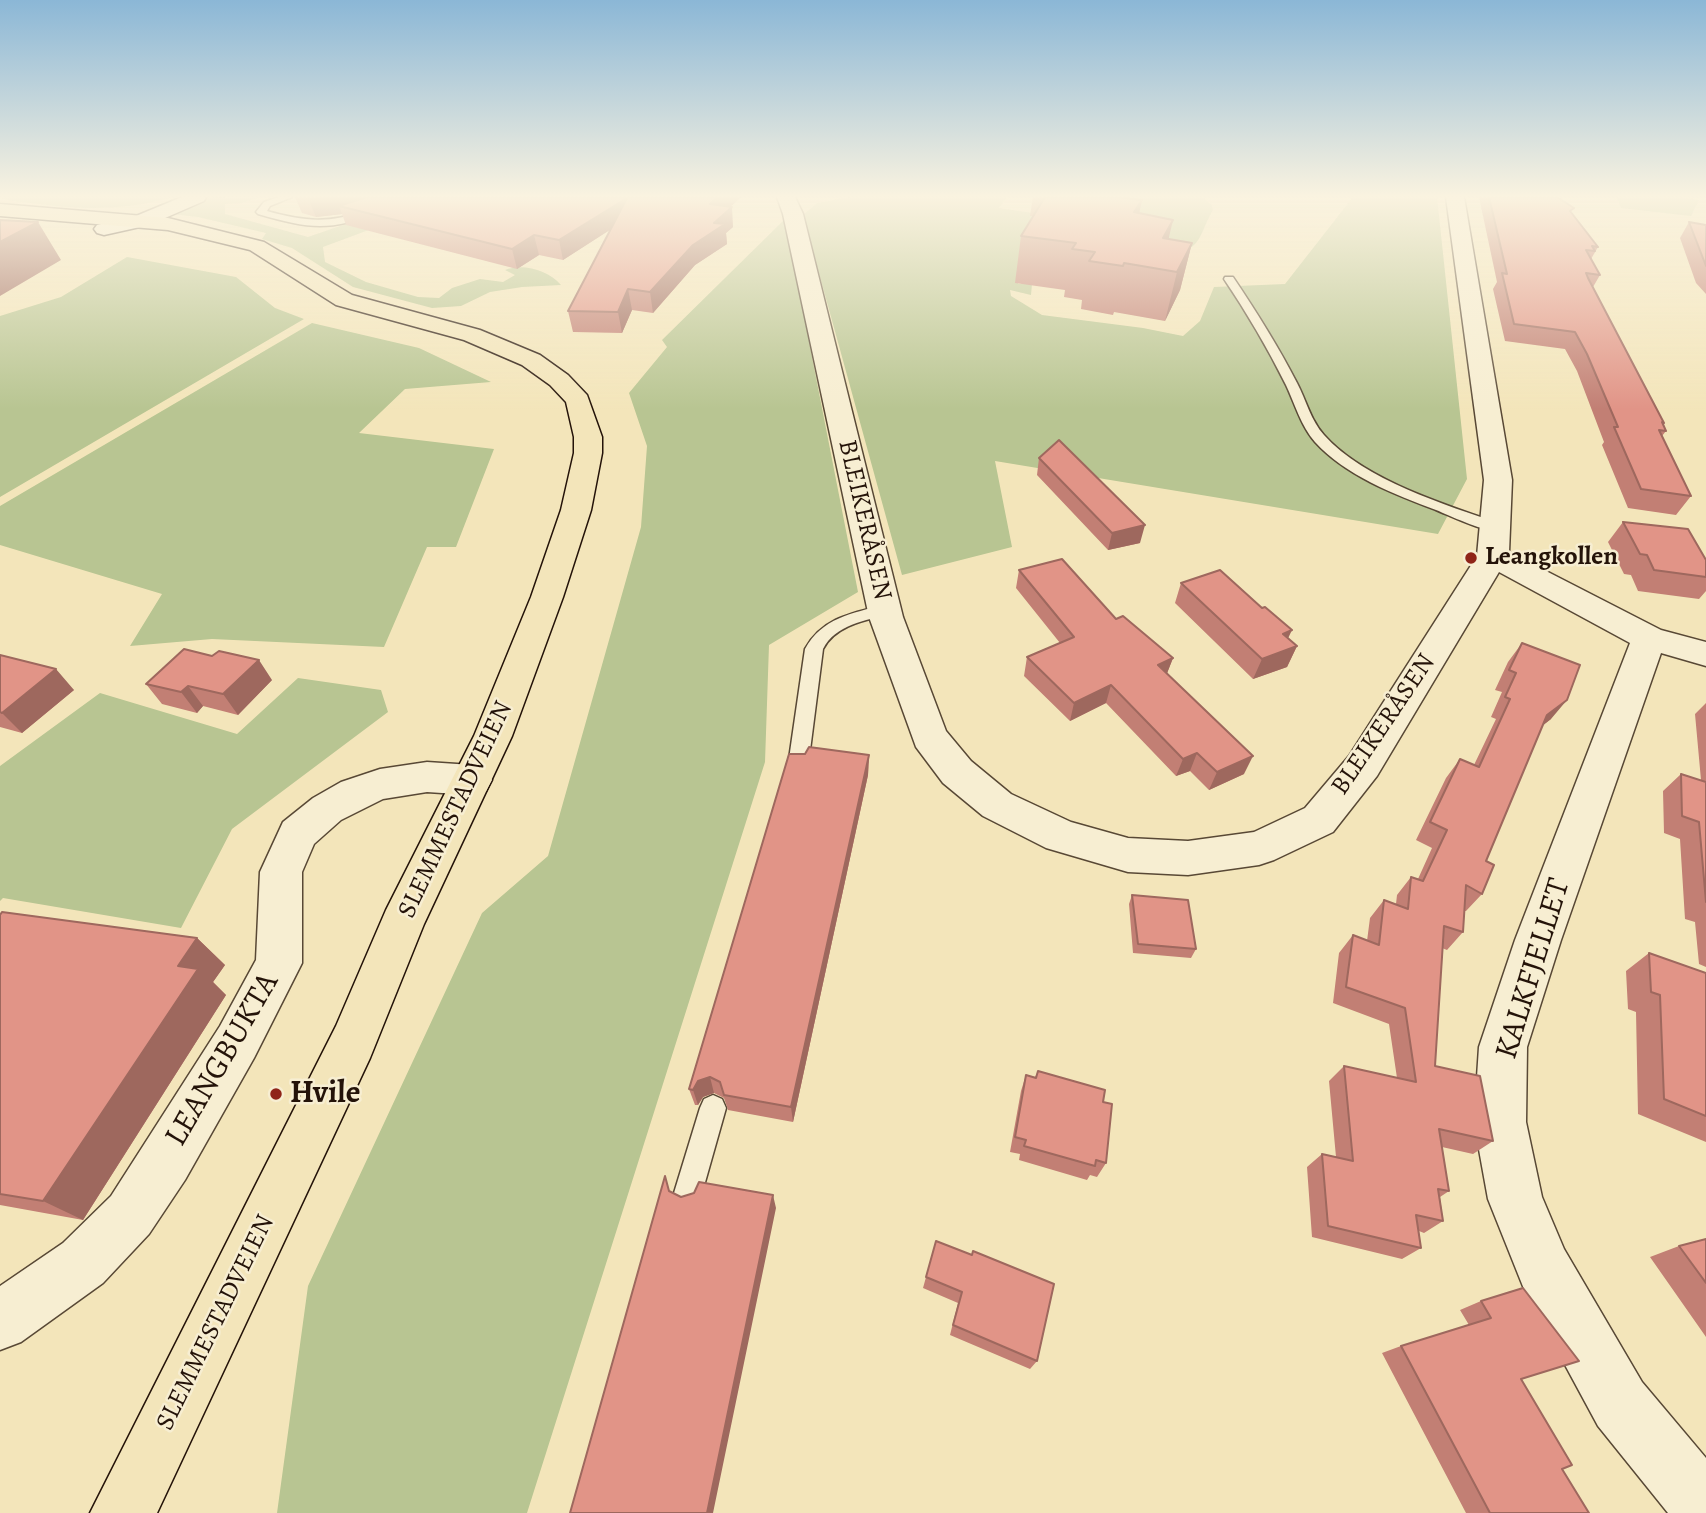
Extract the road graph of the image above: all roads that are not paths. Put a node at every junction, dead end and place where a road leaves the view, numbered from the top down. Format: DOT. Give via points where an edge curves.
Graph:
graph roads {
  1 [pos="289,268"];
  2 [pos="805,268"];
  3 [pos="1466,268"];
  4 [pos="1229,279"];
  5 [pos="1495,541"];
  6 [pos="884,610"];
  7 [pos="1649,638"];
  8 [pos="1706,654"];
  9 [pos="798,765"];
  10 [pos="471,780"];
  11 [pos="713,1108"];
  12 [pos="688,1193"];
  13 [pos="0,1321"];
  14 [pos="1706,1508"];
  15 [pos="123,1513"];
  1 -- 10 [label="main road, SLEMMESTADVEIEN" via="344,300 472,335 519,353 559,380 581,408 588,453 576,510 515,682"];
  2 -- 6 [label="street, BLEIKERÅSEN"];
  3 -- 5 [label="street, BLEIKERÅSEN" via="1498,480"];
  4 -- 5 [label="lane" via="1258,320 1319,437 1353,464 1450,512"];
  5 -- 6 [label="street, BLEIKERÅSEN" via="1363,766 1319,820 1259,848 1188,858 1128,855 1061,836 997,805 957,772 929,737"];
  5 -- 7 [label="street"];
  6 -- 9 [label="lane" via="849,619 819,637"];
  7 -- 8 [label="street"];
  7 -- 14 [label="street, KALKFJELLET" via="1503,1046 1500,1122 1515,1199 1544,1269 1620,1404"];
  10 -- 13 [label="street, LEANGBUKTA" via="427,777 380,783 327,809 298,834 281,872 279,963 166,1161 130,1215 83,1263"];
  10 -- 15 [label="main road, SLEMMESTADVEIEN" via="402,924 353,1042"];
  11 -- 12 [label="lane"];
}
